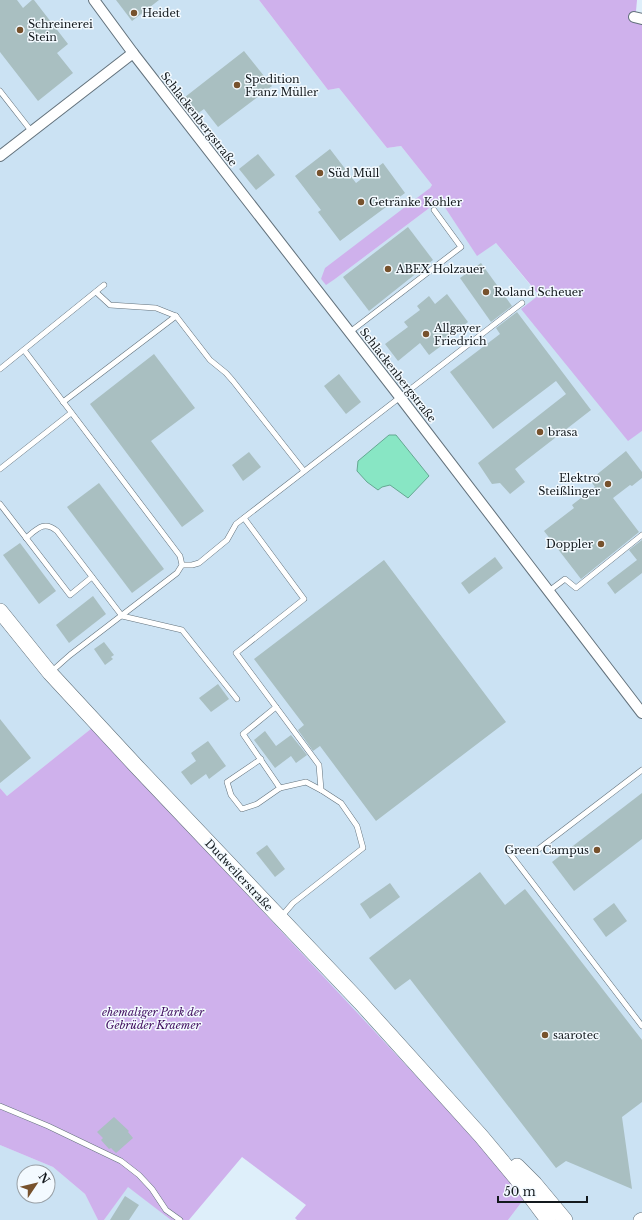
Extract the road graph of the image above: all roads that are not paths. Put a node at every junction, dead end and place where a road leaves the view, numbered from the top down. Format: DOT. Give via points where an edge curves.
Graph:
graph roads {
  1 [pos="94,0"];
  2 [pos="133,53"];
  3 [pos="0,92"];
  4 [pos="32,132"];
  5 [pos="0,156"];
  6 [pos="434,210"];
  7 [pos="104,285"];
  8 [pos="96,292"];
  9 [pos="522,303"];
  10 [pos="176,316"];
  11 [pos="350,332"];
  12 [pos="24,350"];
  13 [pos="0,368"];
  14 [pos="400,397"];
  15 [pos="63,402"];
  16 [pos="72,413"];
  17 [pos="0,469"];
  18 [pos="304,471"];
  19 [pos="0,504"];
  20 [pos="244,518"];
  21 [pos="642,535"];
  22 [pos="26,538"];
  23 [pos="182,566"];
  24 [pos="92,577"];
  25 [pos="549,592"];
  26 [pos="0,611"];
  27 [pos="122,616"];
  28 [pos="50,673"];
  29 [pos="237,699"];
  30 [pos="276,707"];
  31 [pos="642,713"];
  32 [pos="261,759"];
  33 [pos="642,770"];
  34 [pos="280,788"];
  35 [pos="321,790"];
  36 [pos="508,851"];
  37 [pos="536,851"];
  38 [pos="280,917"];
  39 [pos="642,1026"];
  40 [pos="0,1106"];
  41 [pos="481,1136"];
  42 [pos="515,1177"];
  43 [pos="180,1220"];
  44 [pos="548,1220"];
  45 [pos="556,1220"];
  46 [pos="565,1220"];
  1 -- 2 [label="street, Schlackenbergstraße"];
  2 -- 4 [label="street"];
  2 -- 11 [label="street, Schlackenbergstraße"];
  3 -- 4 [label="lane"];
  4 -- 5 [label="street"];
  6 -- 11 [label="lane" via="461,247"];
  7 -- 8 [label="lane"];
  8 -- 10 [label="lane" via="110,305 156,308"];
  8 -- 12 [label="lane"];
  9 -- 14 [label="lane"];
  10 -- 15 [label="lane"];
  10 -- 18 [label="lane" via="210,360 233,380"];
  11 -- 14 [label="street, Schlackenbergstraße"];
  12 -- 13 [label="lane"];
  12 -- 15 [label="lane"];
  14 -- 18 [label="lane"];
  14 -- 25 [label="street, Schlackenbergstraße"];
  15 -- 16 [label="lane"];
  16 -- 17 [label="lane"];
  16 -- 23 [label="lane" via="180,556"];
  18 -- 20 [label="lane"];
  19 -- 22 [label="lane"];
  20 -- 23 [label="lane" via="236,524 227,540 199,562"];
  20 -- 30 [label="lane" via="304,599 236,653"];
  21 -- 25 [label="lane" via="576,588 564,579"];
  22 -- 24 [label="lane" via="38,528 51,526"];
  22 -- 24 [label="lane" via="70,595"];
  23 -- 27 [label="lane" via="178,573"];
  24 -- 27 [label="lane"];
  25 -- 31 [label="street, Schlackenbergstraße"];
  26 -- 28 [label="main road, Dudweilerstraße"];
  27 -- 28 [label="lane"];
  27 -- 29 [label="lane" via="182,630"];
  28 -- 38 [label="main road, Dudweilerstraße"];
  30 -- 32 [label="lane" via="243,734"];
  30 -- 35 [label="lane" via="319,765"];
  32 -- 34 [label="lane"];
  32 -- 34 [label="lane" via="228,782 232,795 242,809 257,804"];
  33 -- 37 [label="lane"];
  34 -- 35 [label="lane" via="306,782"];
  35 -- 38 [label="lane" via="341,803 358,826 363,848 293,903"];
  36 -- 39 [label="lane"];
  38 -- 41 [label="main road, Dudweilerstraße"];
  40 -- 43 [label="lane" via="121,1161 152,1189 166,1210"];
  41 -- 42 [label="main road, Dudweilerstraße"];
  41 -- 46 [label="main road, Dudweilerstraße" via="521,1170"];
  42 -- 44 [label="main road, Dudweilerstraße"];
  42 -- 45 [label="main road, Dudweilerstraße" via="528,1185"];
}
